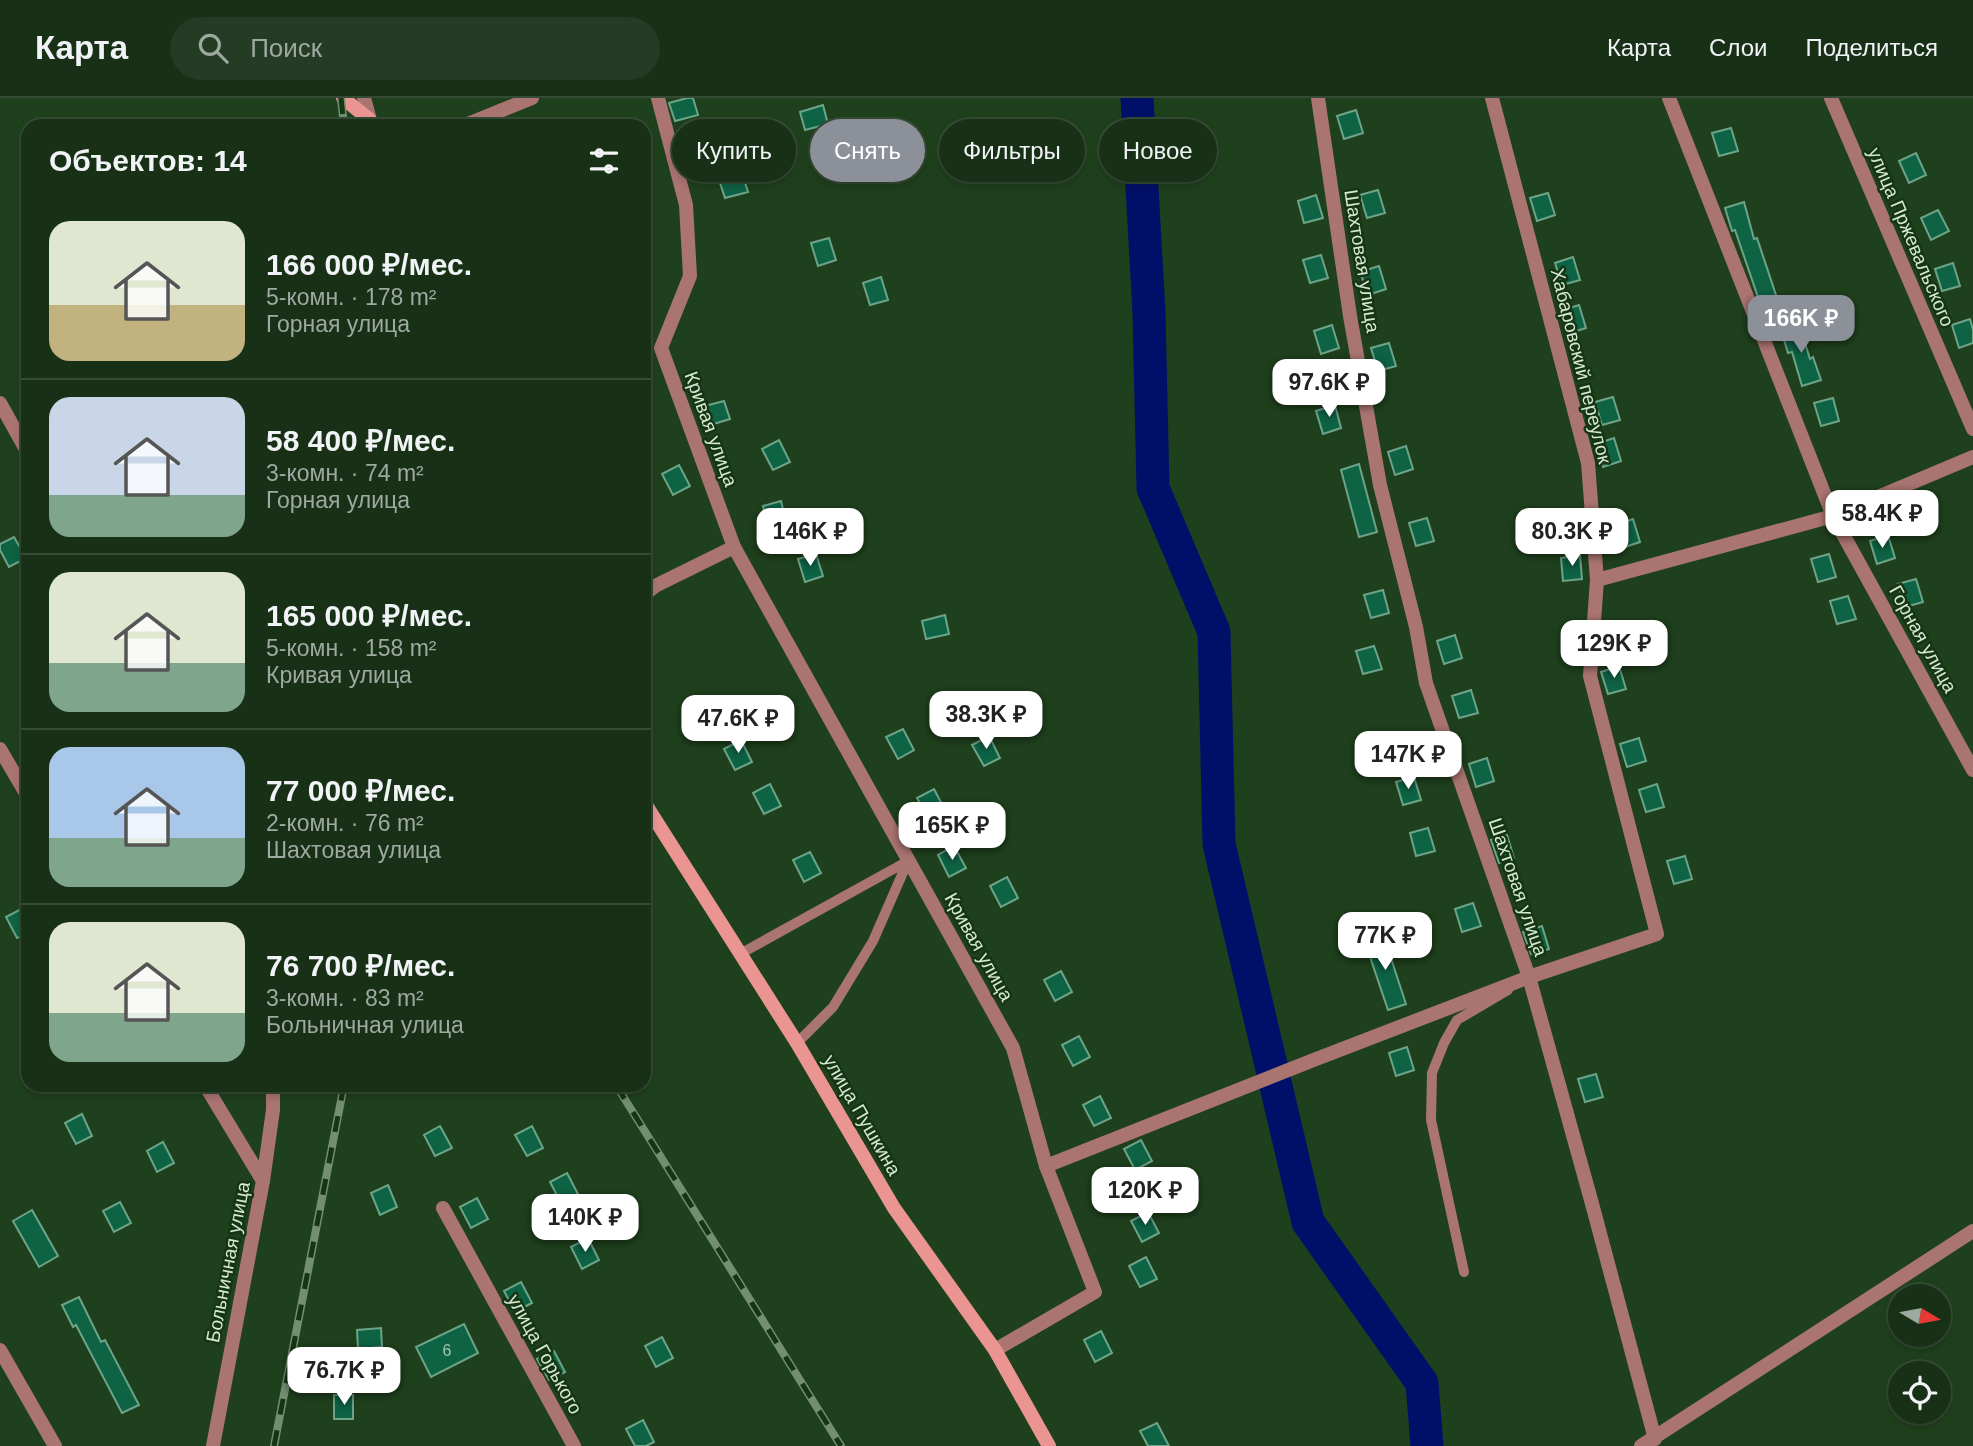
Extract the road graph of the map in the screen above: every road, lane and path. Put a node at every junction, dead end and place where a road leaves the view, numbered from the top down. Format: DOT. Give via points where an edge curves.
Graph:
graph roads {
  1 [pos="343,98"];
  2 [pos="364,98"];
  3 [pos="532,98"];
  4 [pos="659,98"];
  5 [pos="1318,98"];
  6 [pos="1492,98"];
  7 [pos="1669,98"];
  8 [pos="1831,98"];
  9 [pos="367,119"];
  10 [pos="370,119"];
  11 [pos="480,119"];
  12 [pos="0,403"];
  13 [pos="1973,429"];
  14 [pos="21,440"];
  15 [pos="1973,457"];
  16 [pos="1833,516"];
  17 [pos="734,547"];
  18 [pos="1597,580"];
  19 [pos="651,589"];
  20 [pos="0,749"];
  21 [pos="1973,770"];
  22 [pos="21,785"];
  23 [pos="651,813"];
  24 [pos="908,861"];
  25 [pos="740,954"];
  26 [pos="1529,977"];
  27 [pos="797,1043"];
  28 [pos="209,1092"];
  29 [pos="273,1092"];
  30 [pos="1045,1166"];
  31 [pos="263,1181"];
  32 [pos="443,1208"];
  33 [pos="1973,1231"];
  34 [pos="1464,1272"];
  35 [pos="0,1350"];
  36 [pos="995,1350"];
  37 [pos="1654,1439"];
  38 [pos="55,1446"];
  39 [pos="213,1446"];
  40 [pos="573,1446"];
  41 [pos="1049,1446"];
  42 [pos="1641,1446"];
  1 -- 9 [label="main road"];
  2 -- 10 [label="street"];
  3 -- 11 [label="street"];
  4 -- 17 [label="street, Кривая улица" via="686,205 690,276 661,348"];
  5 -- 26 [label="street, Шахтовая улица" via="1380,485 1426,682"];
  6 -- 18 [label="street, Хабаровский переулок" via="1588,463"];
  7 -- 16 [label="street, Горная улица"];
  8 -- 13 [label="street, улица Пржевальского"];
  12 -- 14 [label="street"];
  15 -- 16 [label="street"];
  16 -- 18 [label="street"];
  16 -- 21 [label="street, Горная улица"];
  17 -- 19 [label="street"];
  17 -- 24 [label="street, Кривая улица"];
  18 -- 26 [label="street, Хабаровский переулок" via="1590,676 1657,934"];
  20 -- 22 [label="street"];
  23 -- 25 [label="main road, улица Пушкина"];
  24 -- 25 [label="lane"];
  24 -- 27 [label="lane" via="873,941 833,1007"];
  24 -- 30 [label="street, Кривая улица" via="1013,1048"];
  25 -- 27 [label="main road, улица Пушкина"];
  26 -- 30 [label="street"];
  26 -- 34 [label="lane" via="1457,1020 1432,1073 1431,1120"];
  26 -- 37 [label="street, Шахтовая улица"];
  27 -- 36 [label="main road, улица Пушкина" via="894,1208"];
  28 -- 31 [label="street"];
  29 -- 31 [label="street, Больничная улица"];
  30 -- 36 [label="street, Кривая улица" via="1095,1292"];
  31 -- 39 [label="street, Больничная улица"];
  32 -- 40 [label="street, улица Горького"];
  33 -- 37 [label="street"];
  35 -- 38 [label="street"];
  36 -- 41 [label="main road, улица Пушкина"];
  37 -- 42 [label="street"];
}
